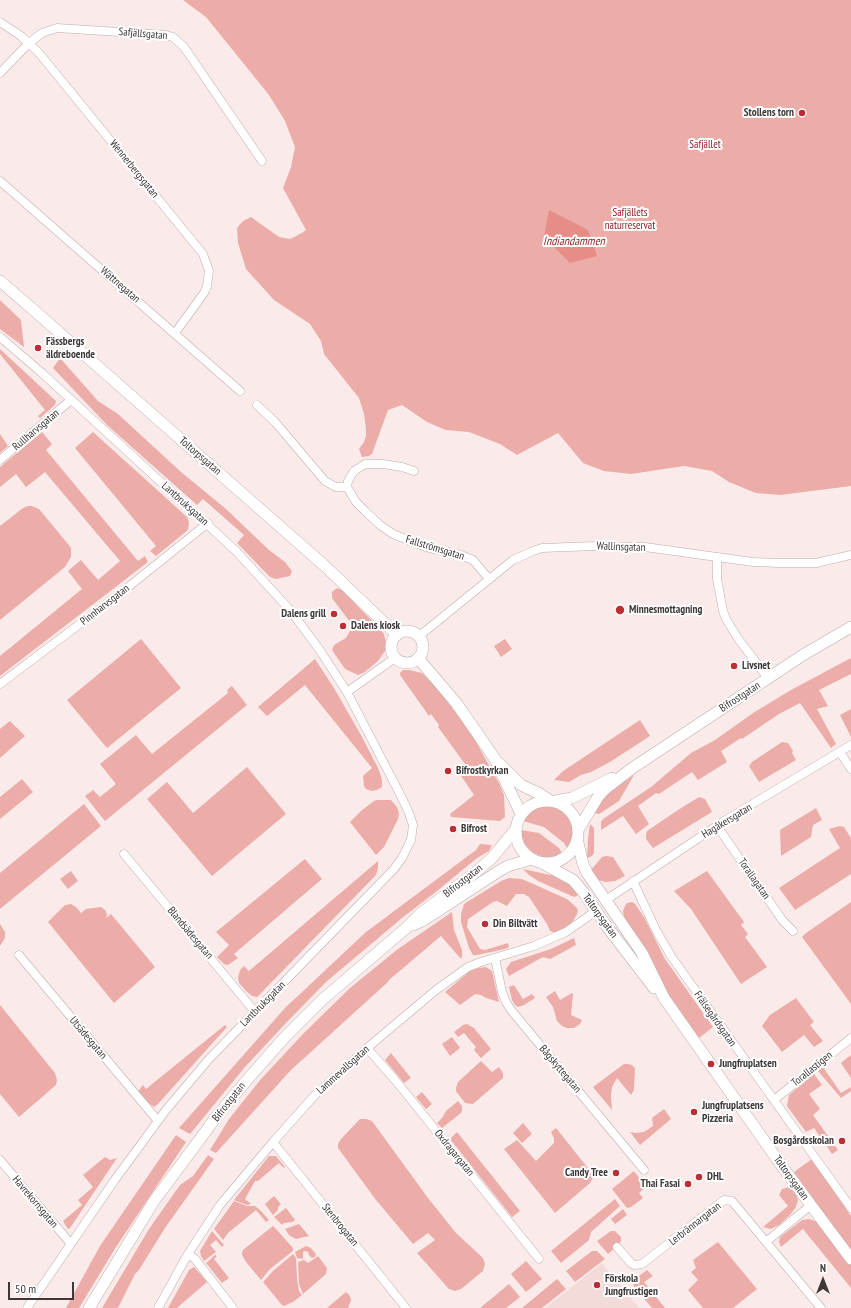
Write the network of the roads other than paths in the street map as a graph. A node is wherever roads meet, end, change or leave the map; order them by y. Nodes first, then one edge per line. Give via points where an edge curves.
1 (0, 22) edge
2 (29, 43) junction
3 (0, 73) edge
4 (262, 161) dead end
5 (0, 181) edge
6 (0, 281) edge
7 (175, 333) junction
8 (0, 337) edge
9 (240, 390) dead end
10 (71, 400) junction
11 (257, 406) dead end
12 (0, 460) edge
13 (414, 471) dead end
14 (347, 486) junction
15 (208, 524) junction
16 (851, 555) edge
17 (717, 557) junction
18 (489, 579) junction
19 (851, 627) edge
20 (397, 635) junction
21 (418, 637) junction
22 (395, 658) junction
23 (418, 658) junction
24 (768, 678) junction
25 (0, 684) edge
26 (347, 692) junction
27 (851, 745) edge
28 (840, 752) junction
29 (495, 759) junction
30 (631, 769) junction
31 (851, 769) edge
32 (552, 801) junction
33 (521, 814) junction
34 (717, 826) junction
35 (516, 830) junction
36 (578, 834) junction
37 (124, 854) dead end
38 (537, 861) junction
39 (633, 881) junction
40 (606, 900) junction
41 (596, 911) junction
42 (406, 928) junction
43 (793, 931) dead end
44 (19, 955) dead end
45 (495, 958) junction
46 (664, 998) junction
47 (255, 1012) junction
48 (851, 1038) edge
49 (367, 1048) junction
50 (774, 1100) junction
51 (158, 1121) junction
52 (273, 1142) junction
53 (0, 1160) edge
54 (644, 1170) dead end
55 (811, 1206) junction
56 (851, 1208) edge
57 (767, 1241) junction
58 (71, 1244) junction
59 (617, 1247) dead end
60 (188, 1254) junction
61 (539, 1259) dead end
62 (851, 1259) edge
63 (27, 1308) edge
64 (89, 1308) edge
65 (158, 1308) edge
66 (233, 1308) edge
67 (406, 1308) edge
68 (821, 1308) edge

1 - 2 street, Wennerbergsgatan
2 - 3 street, Safjällsgatan
2 - 4 street, Safjällsgatan via 57,28 173,37 192,58
2 - 7 street, Wennerbergsgatan via 203,254 209,271 207,286
5 - 7 street, Wättnegatan
6 - 20 street, Toltorpsgatan via 326,567
7 - 9 street, Wättnegatan
8 - 10 street, Lantbruksgatan
10 - 12 street, Rullharvsgatan
10 - 15 street, Lantbruksgatan
11 - 14 street via 275,422 325,481 336,487
13 - 14 street via 383,464 365,464 354,471
14 - 18 street, Fallströmsgatan via 356,502 380,525 394,534 426,547 473,560
15 - 25 street, Pinnharvsgatan
15 - 26 street, Lantbruksgatan via 236,550 290,610
16 - 17 street, Wallinsgatan via 816,563 753,562
17 - 18 street, Wallinsgatan via 645,547 542,548 513,560
17 - 24 street via 717,579 726,619
18 - 21 street, Wallinsgatan
19 - 24 street, Bifrostgatan
20 - 21 street via 408,632
20 - 22 street via 391,647
21 - 23 street via 422,647
22 - 23 street via 407,663
22 - 26 street
23 - 29 street via 457,704
24 - 30 street, Bifrostgatan
26 - 47 street, Lantbruksgatan via 409,813 413,825 412,837 394,869
27 - 28 street, Hagåkersgatan
28 - 31 street
28 - 34 street, Hagåkersgatan
29 - 32 street via 522,785
29 - 33 street
30 - 32 street, Bifrostgatan via 577,796
30 - 36 street, Bifrostgatan via 598,797
32 - 33 street via 533,803
32 - 36 street via 570,810 576,819
33 - 35 street
34 - 39 street, Hagåkersgatan
34 - 43 street, Torallagatan via 783,921
35 - 38 street via 516,839 520,847 525,854
35 - 42 street, Bifrostgatan via 492,858 420,914
36 - 38 street via 571,851 564,858 555,862
36 - 40 street, Toltorpsgatan via 583,864
37 - 47 street, Blandsädesgatan
38 - 41 street, Toltorpsgatan via 573,880
38 - 42 street, Bifrostgatan via 508,866 424,920
39 - 40 street, Hagåkersgatan
39 - 50 street, Frälsegårdsgatan via 671,956
40 - 46 street, Toltorpsgatan via 642,953
41 - 45 street, Lammevallsgatan via 566,932 534,946
41 - 46 street, Toltorpsgatan
42 - 64 street, Bifrostgatan via 322,1000 284,1038 220,1112 154,1201
44 - 51 street, Utsädesgatan
45 - 49 street, Lammevallsgatan via 460,972
45 - 54 street, Bågskyttegatan via 502,992 511,1010
46 - 55 street, Toltorpsgatan
47 - 51 street, Lantbruksgatan via 209,1059
48 - 50 street, Torallastigen
49 - 52 street, Lammevallsgatan via 315,1095
49 - 61 street, Oxdragargatan
50 - 56 street, Frälsegårdsgatan
51 - 58 street, Lantbruksgatan
52 - 60 street, Lammevallsgatan via 220,1206
52 - 67 street, Stenbrogatan
53 - 58 street, Havrekornsgatan
55 - 57 street
55 - 62 street, Toltorpsgatan
57 - 59 street, Lerbrännargatan via 732,1201 724,1200 642,1264 631,1263
57 - 68 street, Lerbrännargatan
58 - 63 street, Lantbruksgatan
60 - 65 street, Lammevallsgatan
60 - 66 street via 195,1259

